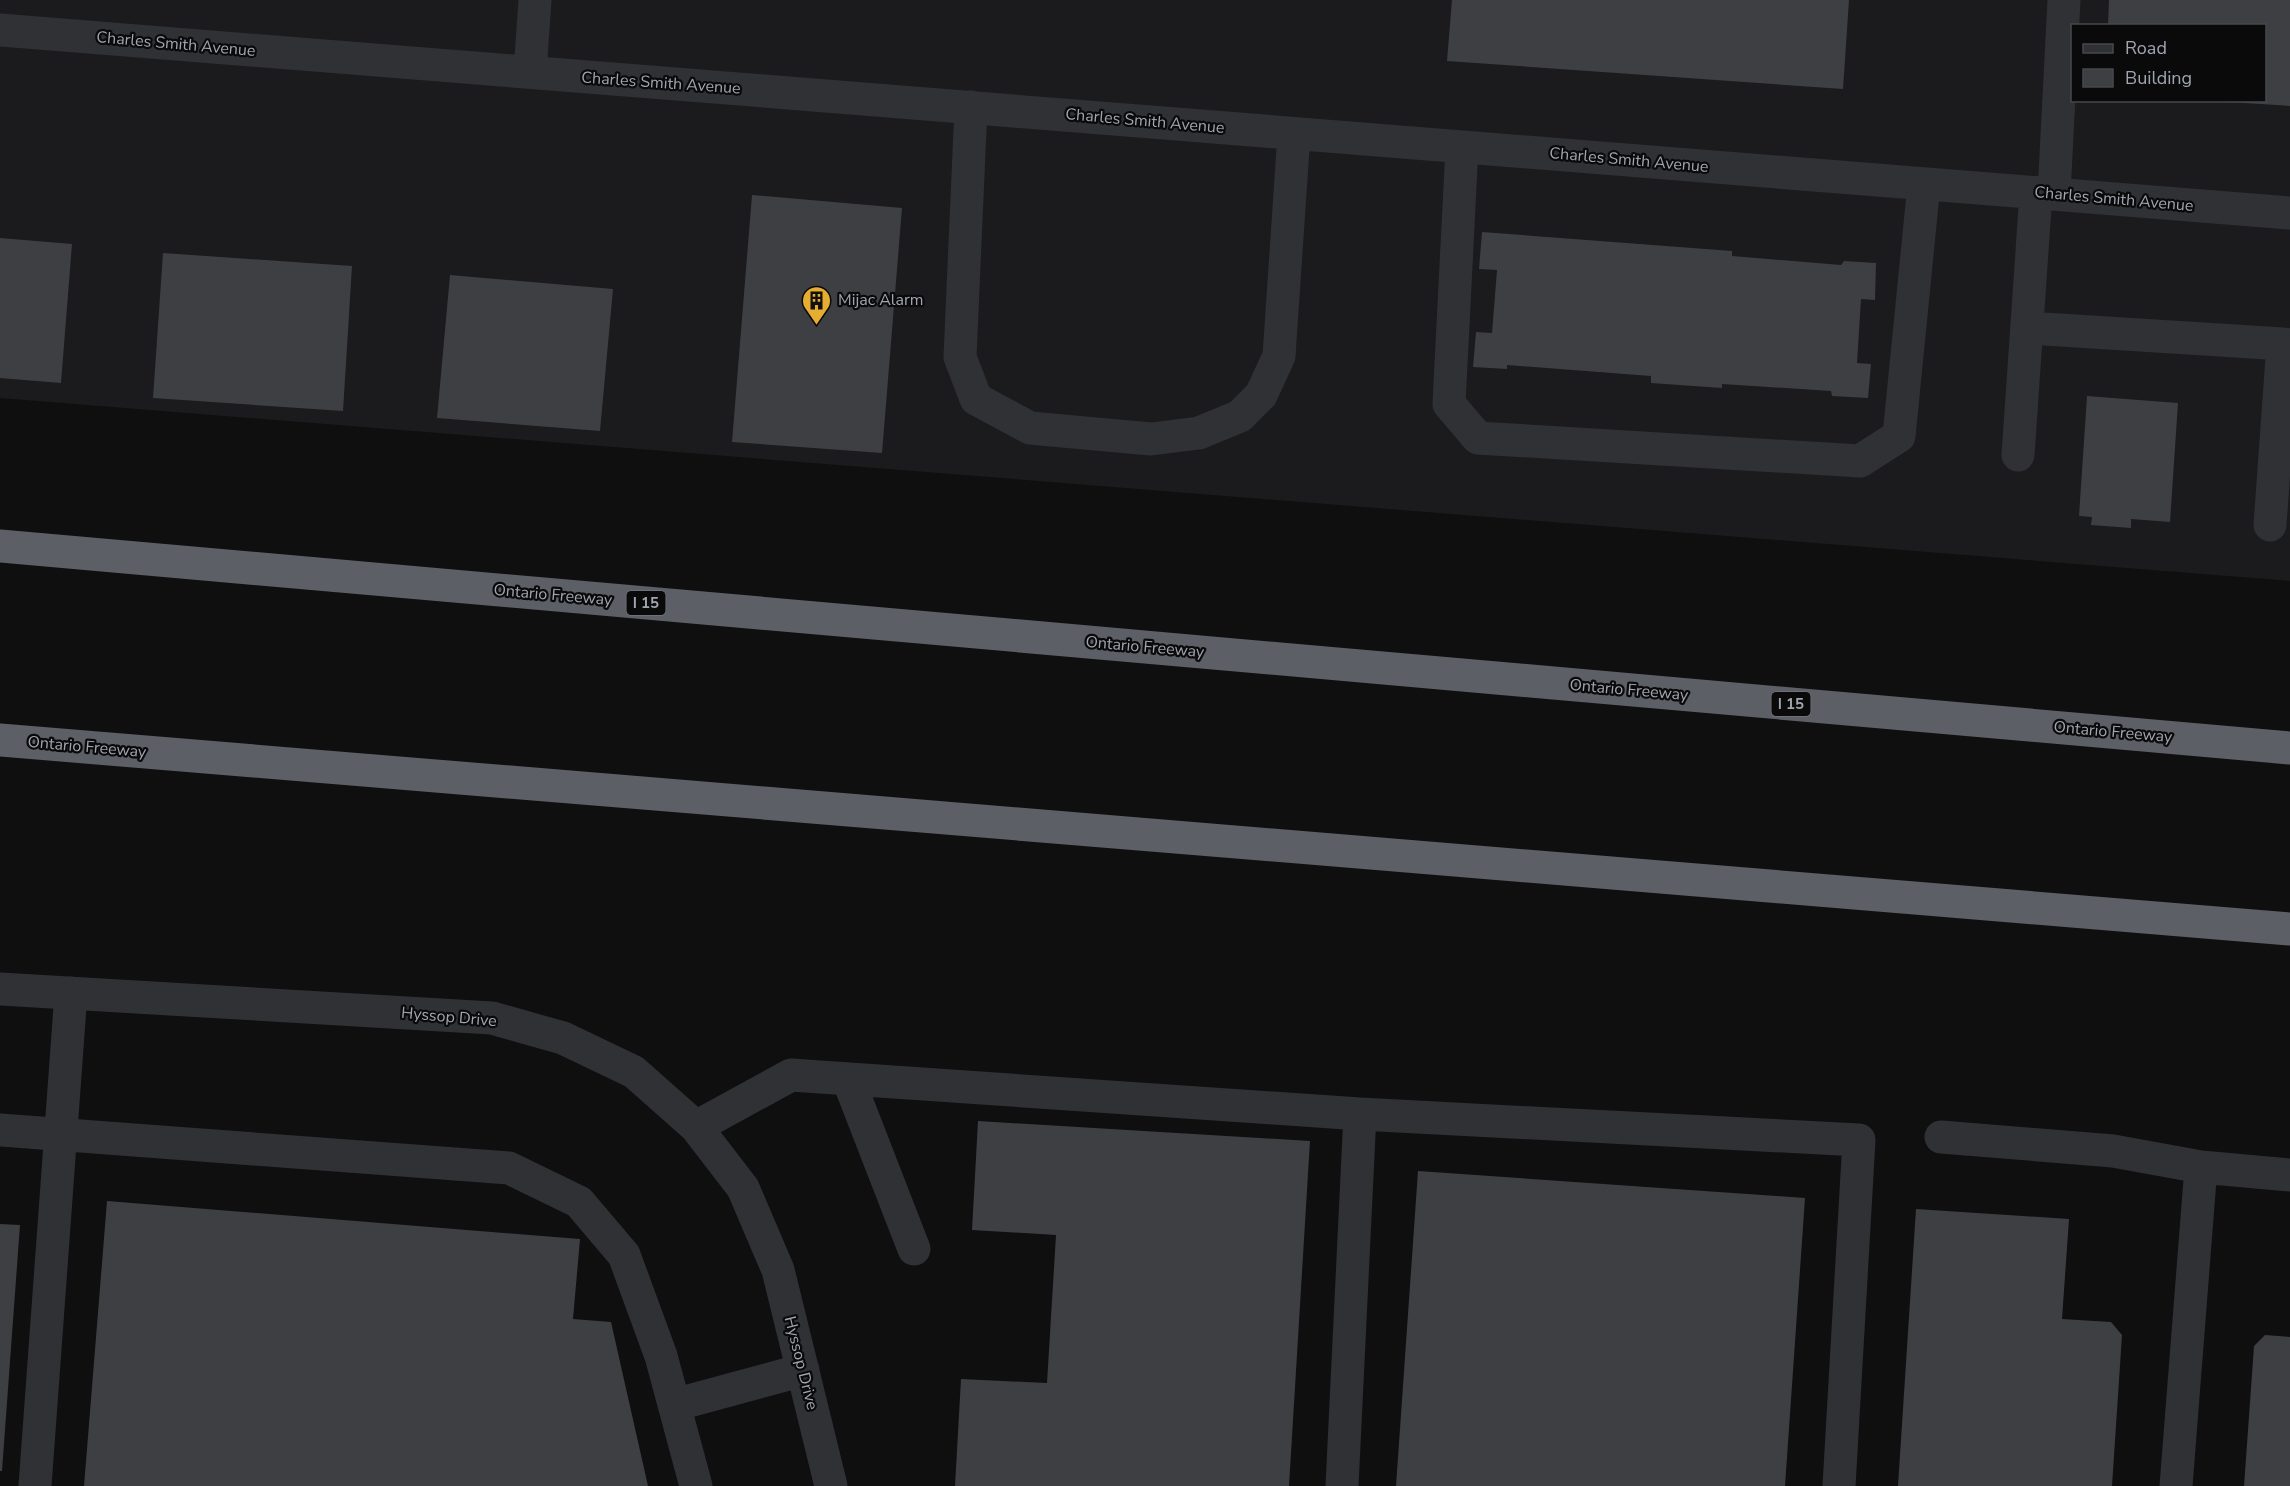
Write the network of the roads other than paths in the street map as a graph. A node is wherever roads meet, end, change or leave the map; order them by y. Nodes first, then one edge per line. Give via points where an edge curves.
1 (535, 0) edge
2 (2064, 0) edge
3 (0, 30) edge
4 (530, 72) junction
5 (971, 106) junction
6 (1294, 134) junction
7 (1462, 147) junction
8 (1923, 184) junction
9 (2045, 194) junction
10 (2290, 213) edge
11 (2028, 328) junction
12 (2286, 344) edge
13 (2019, 456) dead end
14 (2270, 525) dead end
15 (0, 546) edge
16 (0, 740) edge
17 (2290, 748) edge
18 (2290, 929) edge
19 (0, 989) edge
20 (71, 993) junction
21 (848, 1079) junction
22 (1360, 1114) junction
23 (696, 1127) junction
24 (0, 1130) edge
25 (61, 1133) junction
26 (1941, 1137) dead end
27 (2201, 1167) junction
28 (2290, 1175) edge
29 (914, 1249) dead end
30 (803, 1370) junction
31 (674, 1404) junction
32 (35, 1486) edge
33 (696, 1486) edge
34 (831, 1486) edge
35 (1342, 1486) edge
36 (1839, 1486) edge
37 (2176, 1486) edge

1 - 4 street
2 - 9 street
3 - 4 street, Charles Smith Avenue
4 - 5 street, Charles Smith Avenue
5 - 6 street, Charles Smith Avenue
5 - 6 street via 960,357 976,399 1030,428 1151,439 1199,433 1240,416 1261,395 1279,356
6 - 7 street, Charles Smith Avenue
7 - 8 street, Charles Smith Avenue
7 - 8 street via 1449,404 1478,438 1860,461 1899,436
8 - 9 street, Charles Smith Avenue
9 - 10 street, Charles Smith Avenue
9 - 11 street
11 - 12 street
11 - 13 street
12 - 14 street
15 - 17 highway, Ontario Freeway / I 15
16 - 18 highway, Ontario Freeway
19 - 20 street, Hyssop Drive
20 - 23 street, Hyssop Drive via 492,1018 563,1038 634,1072
20 - 25 street
21 - 22 street
21 - 23 street via 791,1075
21 - 29 street
22 - 35 street
22 - 36 street via 1859,1140
23 - 30 street, Hyssop Drive via 743,1188 778,1270
24 - 25 street
25 - 31 street via 509,1168 579,1202 624,1255
25 - 32 street
26 - 27 street via 2113,1151
27 - 28 street
27 - 37 street
30 - 31 street
30 - 34 street, Hyssop Drive
31 - 33 street

